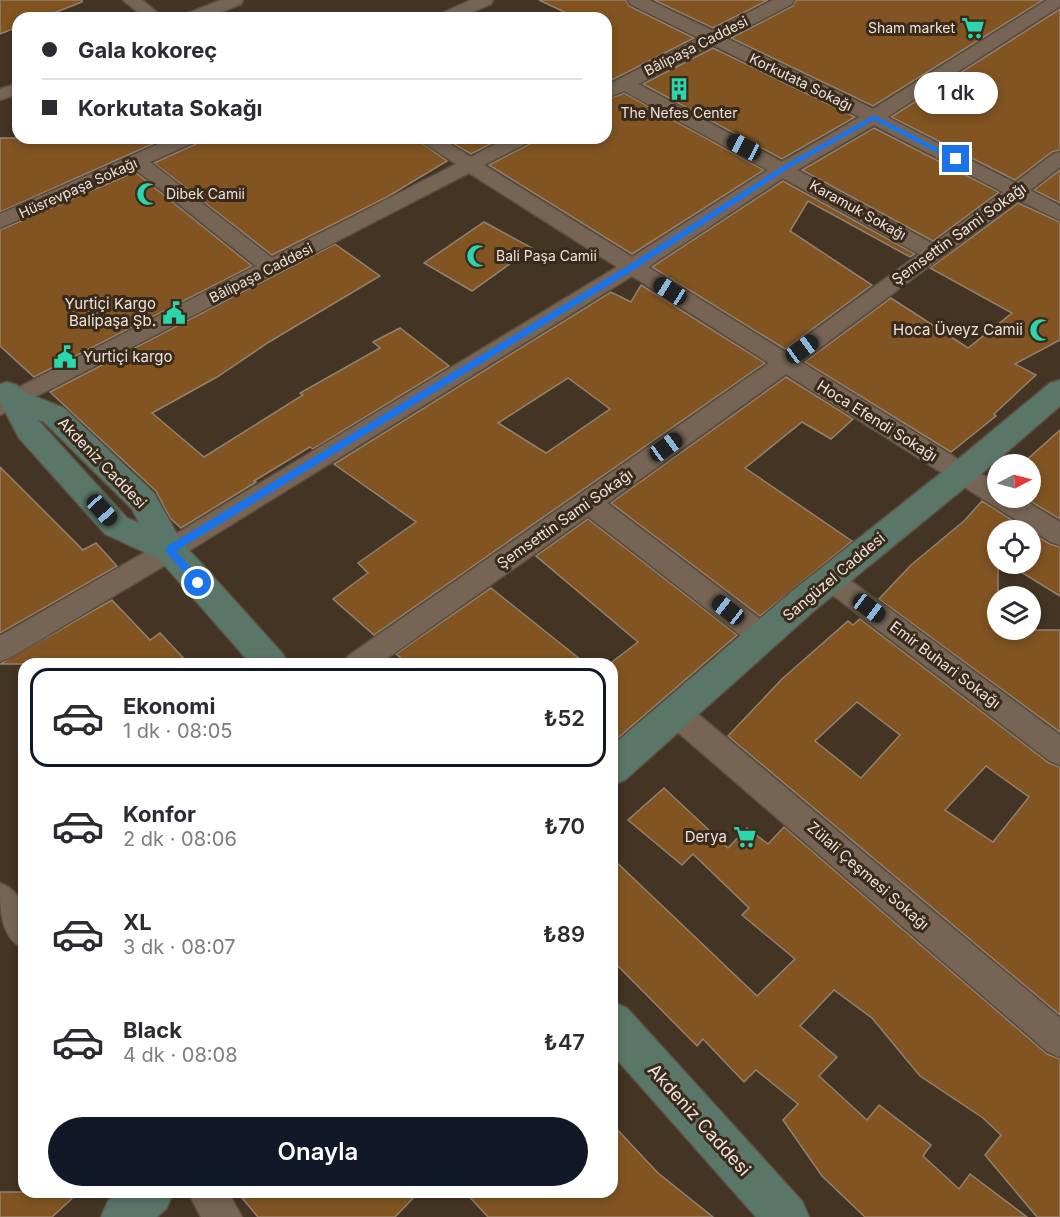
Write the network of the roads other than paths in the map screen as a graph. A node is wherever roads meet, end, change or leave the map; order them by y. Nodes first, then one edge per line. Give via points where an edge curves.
1 (131, 0) edge
2 (236, 0) edge
3 (485, 0) edge
4 (636, 0) edge
5 (786, 0) edge
6 (1058, 0) edge
7 (148, 12) edge
8 (207, 12) edge
9 (459, 12) edge
10 (712, 39) junction
11 (615, 88) edge
12 (874, 117) junction
13 (175, 144) edge
14 (436, 144) edge
15 (511, 144) edge
16 (1060, 158) edge
17 (137, 161) junction
18 (470, 166) junction
19 (784, 169) junction
20 (1017, 191) junction
21 (1060, 214) edge
22 (0, 222) edge
23 (934, 253) junction
24 (632, 267) junction
25 (271, 268) junction
26 (783, 363) junction
27 (1060, 390) edge
28 (5, 397) edge
29 (962, 473) junction
30 (987, 489) edge
31 (589, 503) junction
32 (1017, 508) edge
33 (1060, 535) edge
34 (170, 550) junction
35 (830, 579) junction
36 (763, 637) junction
37 (0, 650) edge
38 (266, 658) edge
39 (367, 658) edge
40 (676, 712) junction
41 (1060, 752) edge
42 (618, 764) edge
43 (0, 898) edge
44 (18, 924) edge
45 (618, 1030) edge
46 (1060, 1040) edge
47 (145, 1198) edge
48 (210, 1198) edge
49 (124, 1217) edge
50 (223, 1217) edge
51 (786, 1217) edge

1 - 7 street
2 - 8 street
3 - 9 street
4 - 10 street, Korkutata Sokağı
5 - 10 street, Bâlipaşa Caddesi
6 - 12 street
10 - 11 street, Bâlipaşa Caddesi
10 - 12 street, Korkutata Sokağı
11 - 19 street, Karamuk Sokağı
12 - 19 street
12 - 20 street, Korkutata Sokağı
13 - 17 street, Hüsrevpaşa Sokağı
14 - 18 street, Hoca Efendi Sokağı
15 - 18 street, Bâlipaşa Caddesi
16 - 20 street, Şemsettin Sami Sokağı
17 - 22 street, Hüsrevpaşa Sokağı
17 - 25 street
18 - 24 street, Hoca Efendi Sokağı
18 - 25 street, Bâlipaşa Caddesi
19 - 23 street, Karamuk Sokağı
19 - 24 street
20 - 21 street, Korkutata Sokağı
20 - 23 street, Şemsettin Sami Sokağı
23 - 26 street, Şemsettin Sami Sokağı
24 - 26 street, Hoca Efendi Sokağı
24 - 34 street
25 - 28 street, Bâlipaşa Caddesi
26 - 29 street, Hoca Efendi Sokağı
26 - 31 street, Şemsettin Sami Sokağı
27 - 29 street, Sangüzel Caddesi
28 - 34 street, Akdeniz Caddesi via 29,431 116,526
29 - 30 street, Hoca Efendi Sokağı
29 - 35 street, Sangüzel Caddesi
31 - 36 street
31 - 39 street, Şemsettin Sami Sokağı
32 - 33 street, Hoca Efendi Sokağı
34 - 37 street
34 - 38 street, Akdeniz Caddesi
35 - 36 street, Sangüzel Caddesi
35 - 41 street, Emir Buhari Sokağı
36 - 40 street, Sangüzel Caddesi
40 - 42 street, Sangüzel Caddesi
40 - 46 street, Zülali Çeşmesi Sokağı
43 - 44 street
45 - 51 street, Akdeniz Caddesi
47 - 49 street
48 - 50 street

